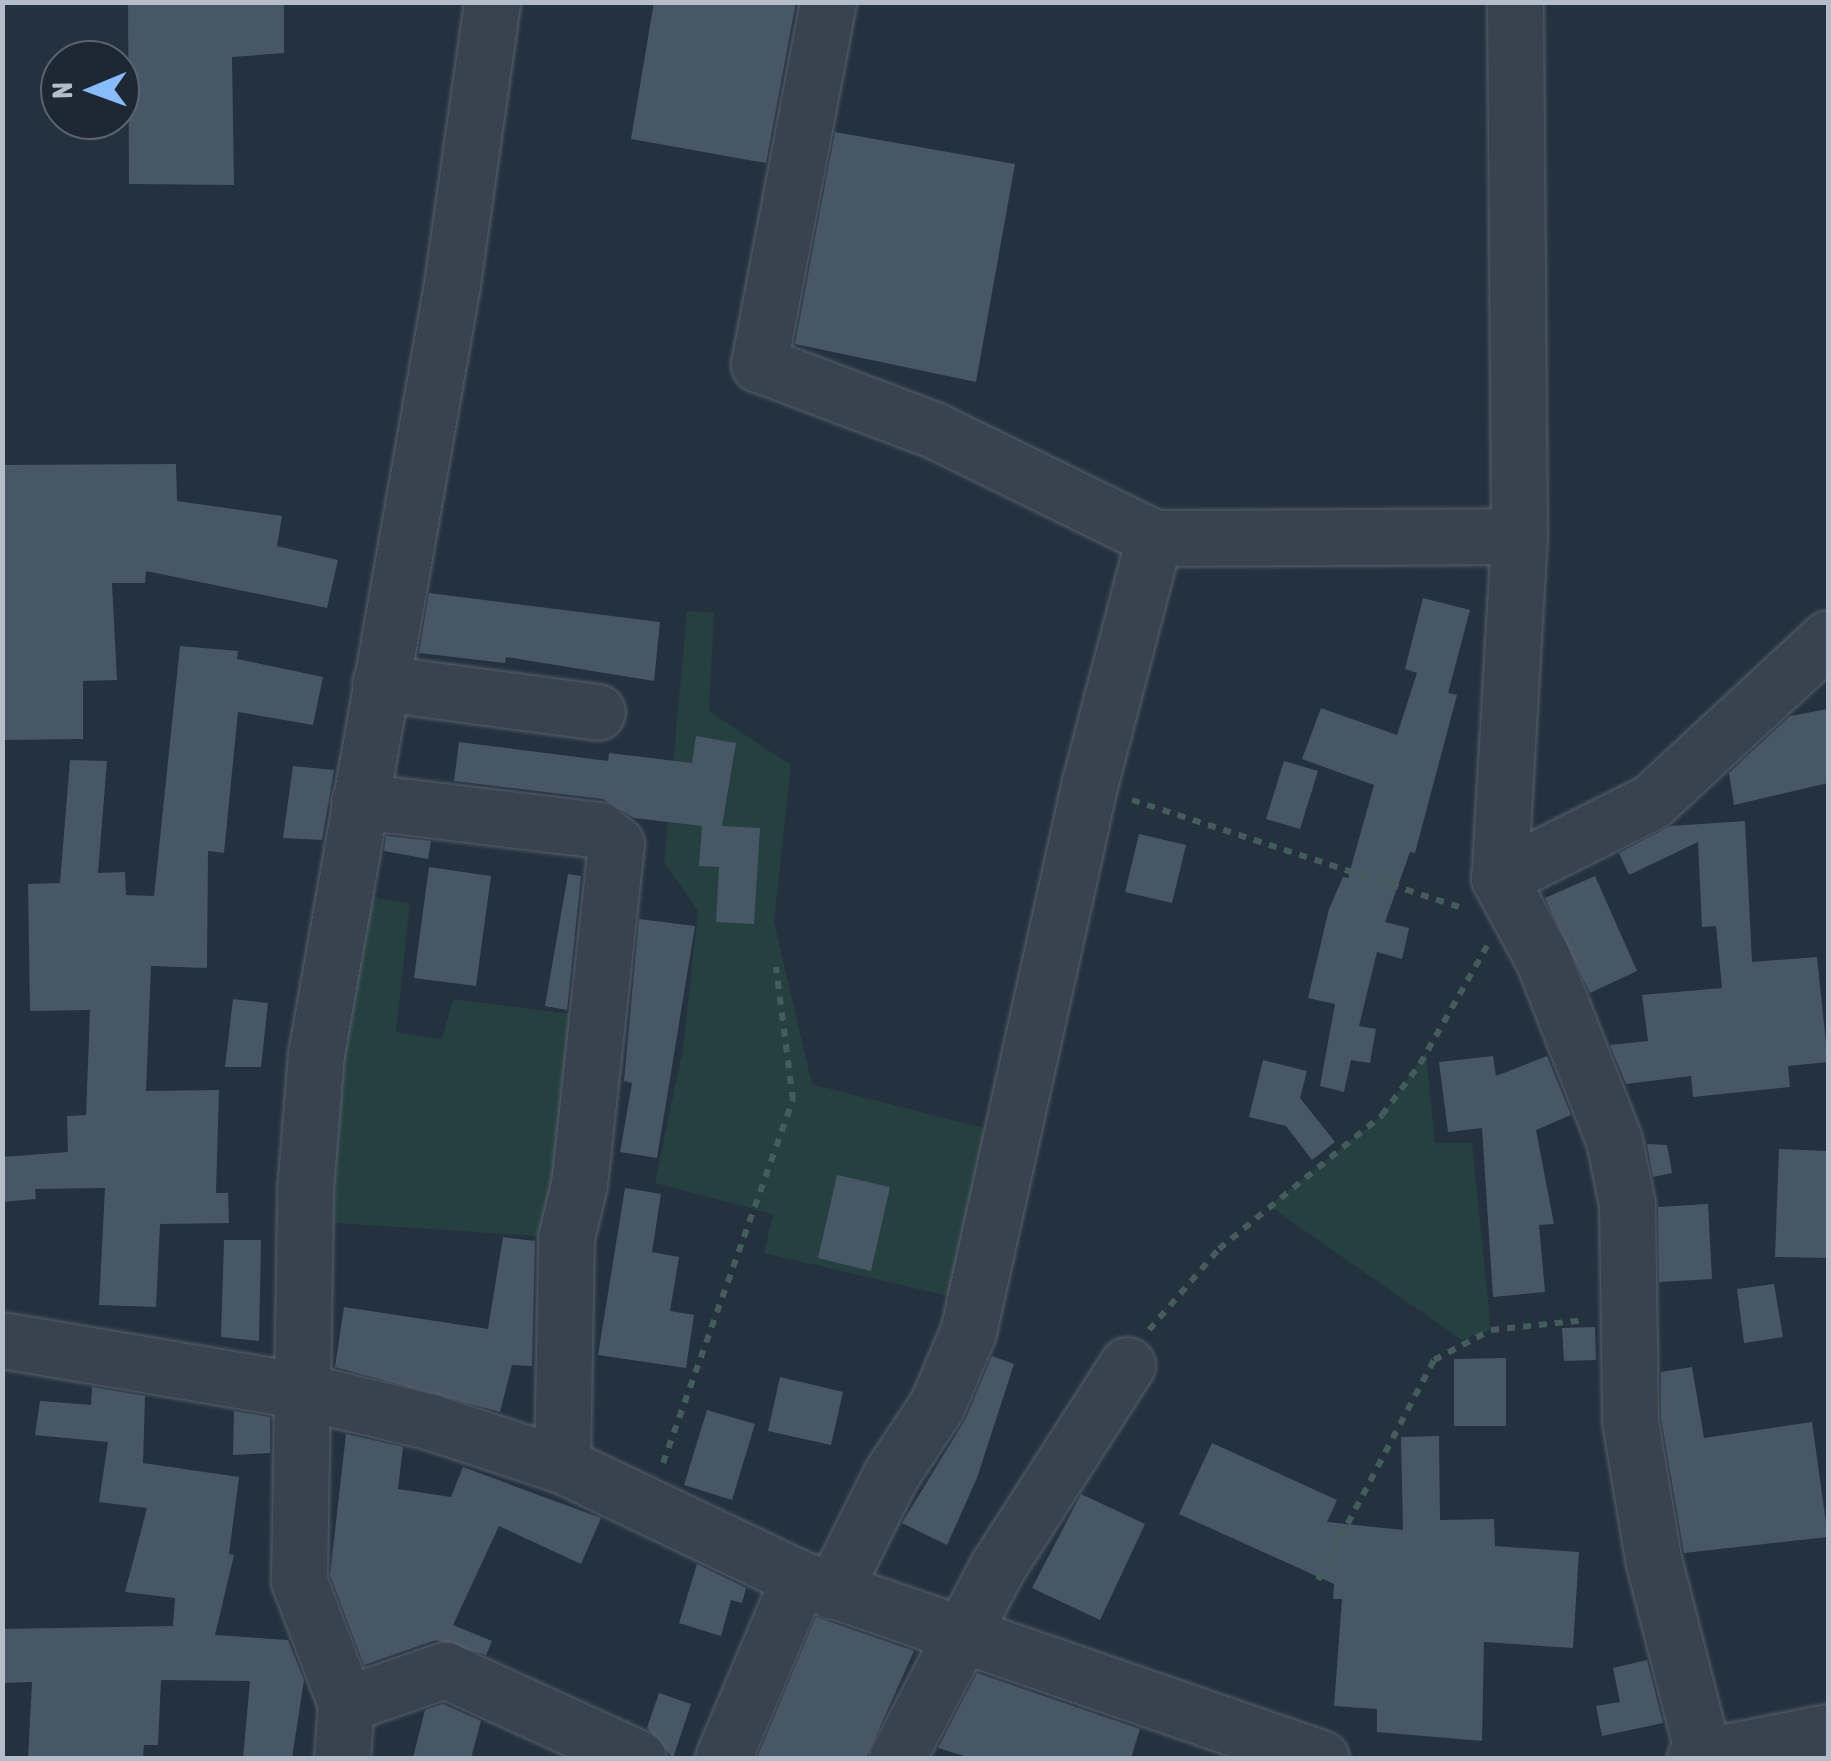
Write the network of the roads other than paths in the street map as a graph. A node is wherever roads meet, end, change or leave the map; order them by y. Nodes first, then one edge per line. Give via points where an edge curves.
1 (492, 2) edge
2 (828, 2) edge
3 (1516, 2) edge
4 (1519, 536) junction
5 (1154, 538) junction
6 (1828, 638) edge
7 (380, 683) junction
8 (597, 713) dead end
9 (359, 801) junction
10 (1504, 902) junction
11 (2, 1340) edge
12 (1127, 1365) road end
13 (302, 1391) junction
14 (562, 1465) junction
15 (816, 1585) junction
16 (957, 1637) junction
17 (346, 1704) junction
18 (1828, 1732) edge
19 (342, 1758) edge
20 (638, 1758) edge
21 (723, 1758) edge
22 (897, 1758) edge
23 (1320, 1758) edge
24 (1701, 1758) edge

1 - 7 street via 452,284
2 - 5 street via 759,364 934,430
3 - 4 street
4 - 5 street
4 - 10 street
5 - 15 street via 1089,786 968,1332 937,1404
6 - 10 street via 1651,802
7 - 8 street
7 - 9 street
9 - 13 street via 316,1054
9 - 14 street via 598,830 616,844 579,1184 566,1238
10 - 24 street via 1544,959 1614,1140 1627,1204 1630,1421 1653,1559
11 - 13 street
12 - 16 street
13 - 14 street via 432,1422
13 - 17 street via 299,1581
14 - 15 street
15 - 16 street
15 - 21 street
16 - 22 street
16 - 23 street
17 - 19 street
17 - 20 street via 445,1670
18 - 24 street

